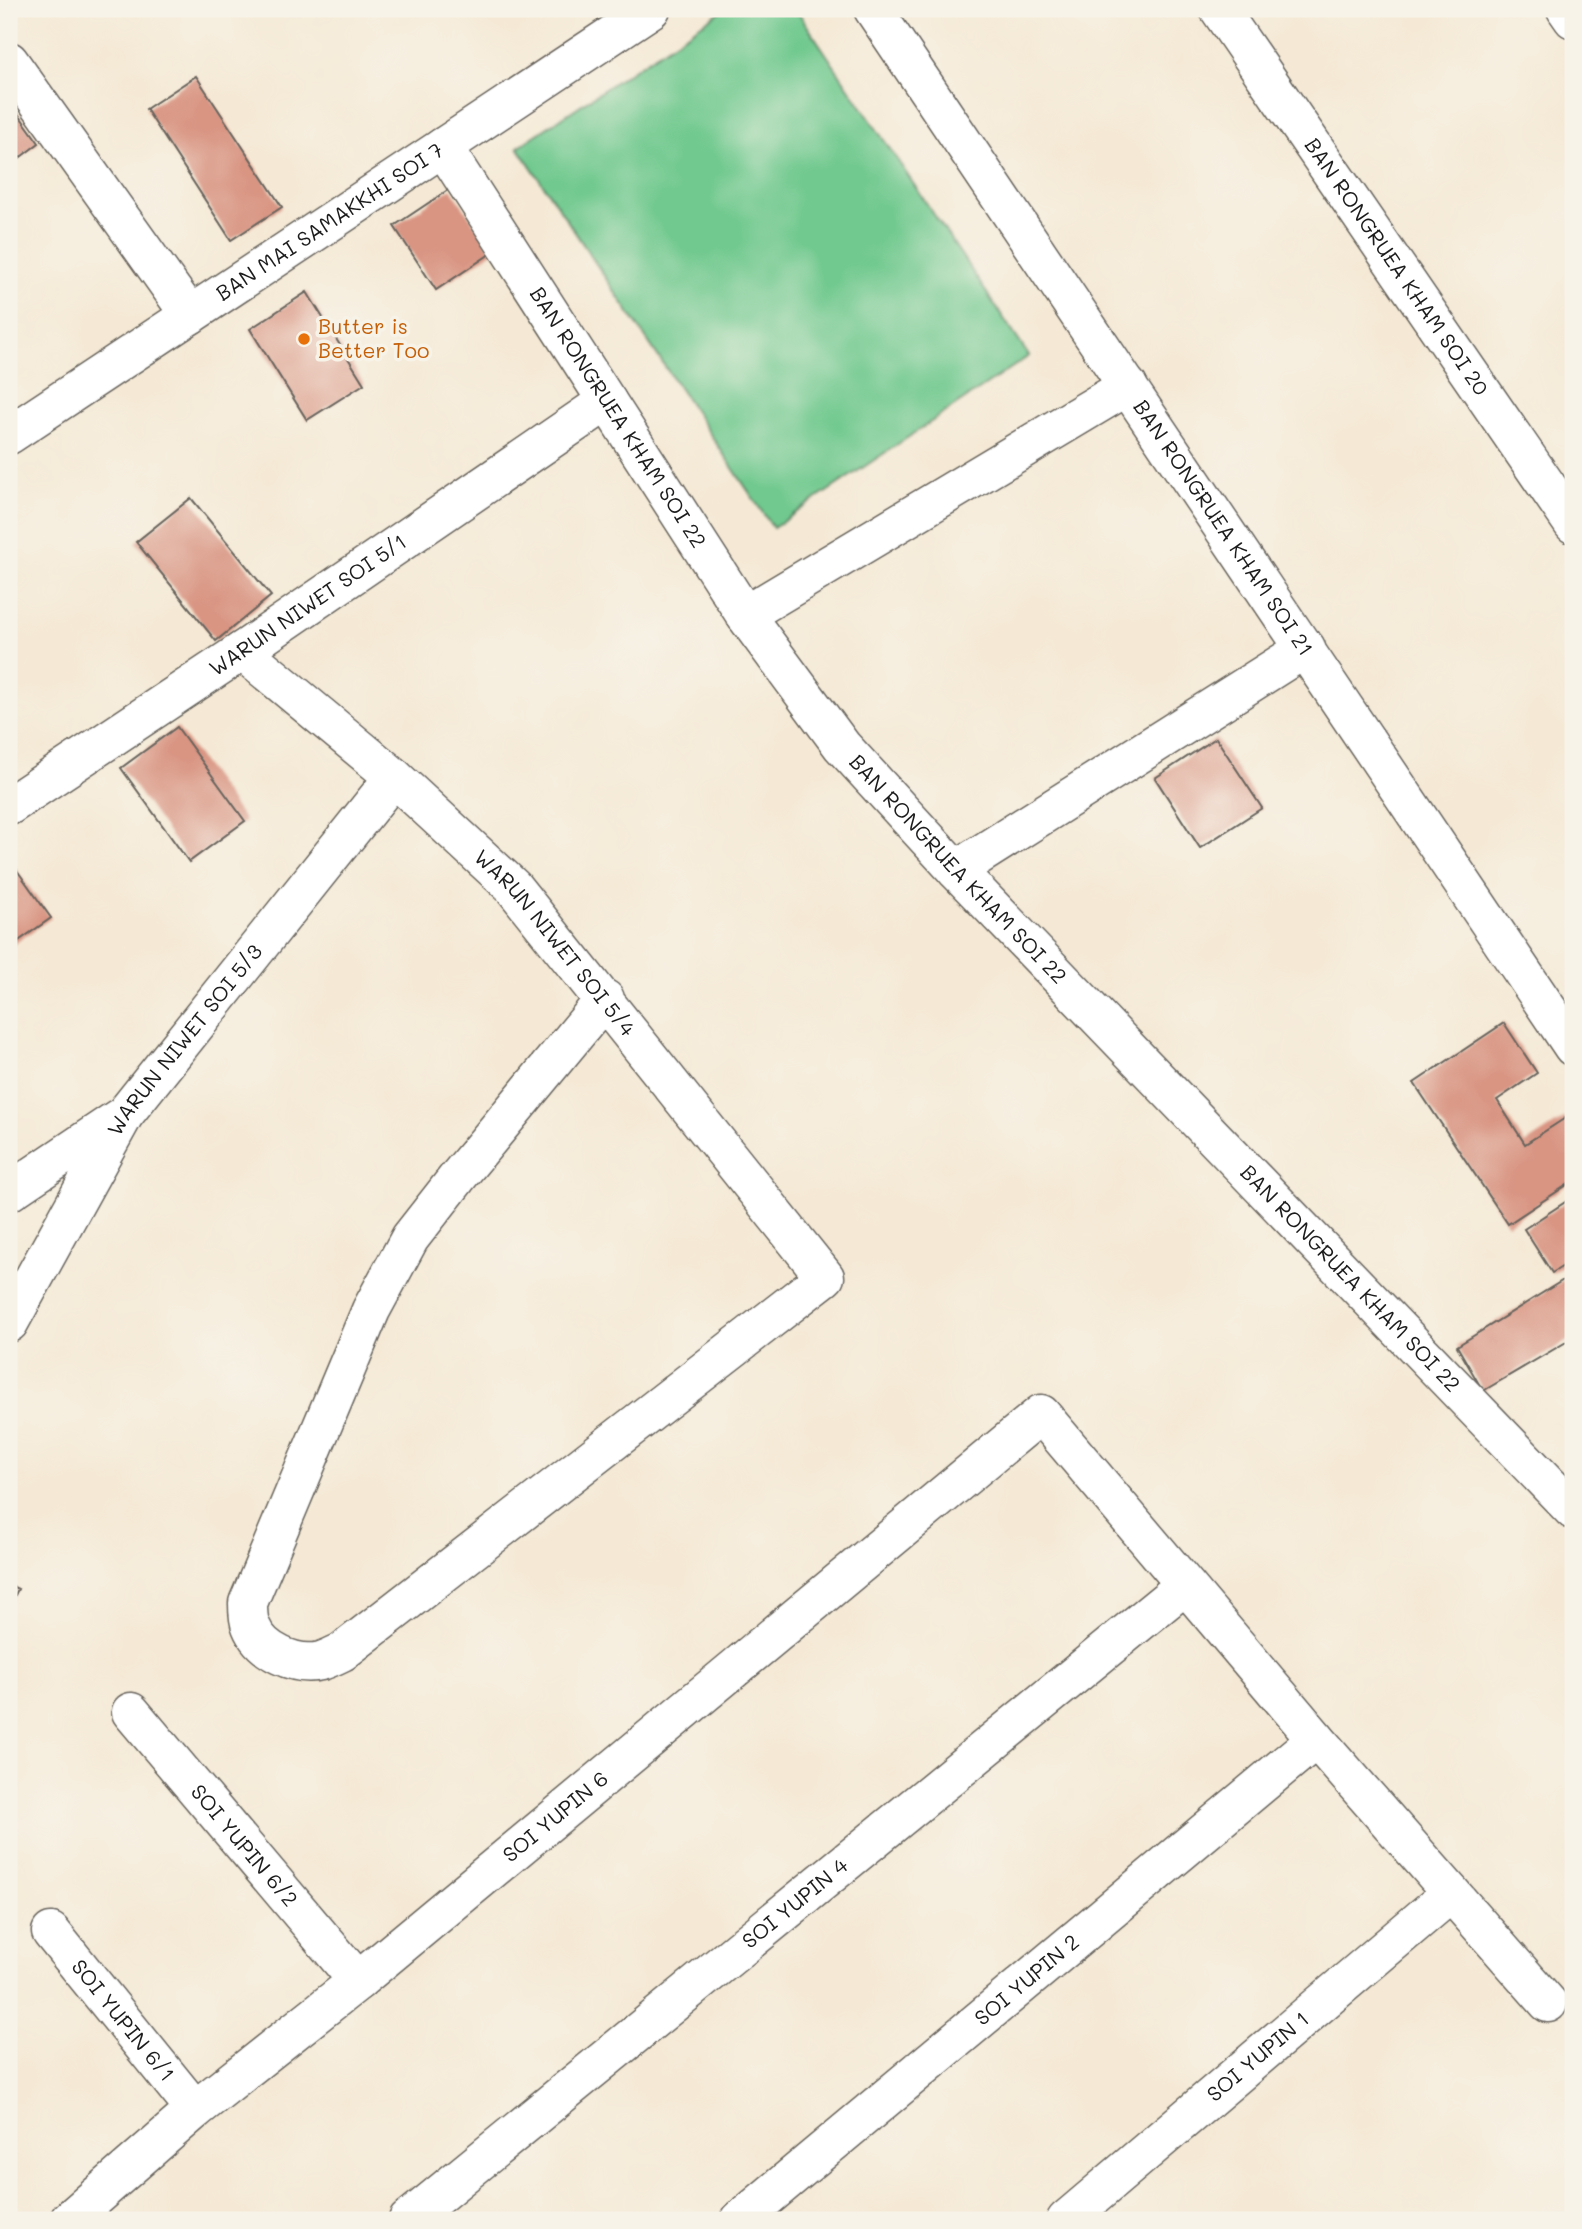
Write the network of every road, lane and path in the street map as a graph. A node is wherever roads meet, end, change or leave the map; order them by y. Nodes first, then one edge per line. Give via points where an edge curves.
1 (651, 9) edge
2 (873, 9) edge
3 (1219, 9) edge
4 (1566, 9) edge
5 (1573, 19) edge
6 (9, 61) edge
7 (443, 147) junction
8 (190, 315) junction
9 (1128, 386) junction
10 (607, 401) junction
11 (9, 435) edge
12 (1573, 524) edge
13 (745, 615) junction
14 (1306, 648) junction
15 (242, 651) junction
16 (394, 777) junction
17 (9, 806) edge
18 (956, 870) junction
19 (605, 999) junction
20 (1573, 1047) edge
21 (124, 1115) junction
22 (9, 1192) edge
23 (9, 1323) edge
24 (1573, 1510) edge
25 (1184, 1586) junction
26 (131, 1712) dead end
27 (1316, 1739) junction
28 (1451, 1893) junction
29 (51, 1931) dead end
30 (358, 1981) junction
31 (1548, 2003) dead end
32 (195, 2110) junction
33 (69, 2220) edge
34 (408, 2220) edge
35 (740, 2220) edge
36 (1066, 2220) edge

1 - 7 street, BAN MAI SAMAKKHI SOI 7
2 - 9 street, BAN RONGRUEA KHAM SOI 21
3 - 12 street, BAN RONGRUEA KHAM SOI 20
4 - 5 street
6 - 8 street
7 - 8 street, BAN MAI SAMAKKHI SOI 7
7 - 10 street, BAN RONGRUEA KHAM SOI 22
8 - 11 street, BAN MAI SAMAKKHI SOI 7
9 - 13 street
9 - 14 street, BAN RONGRUEA KHAM SOI 21
10 - 13 street, BAN RONGRUEA KHAM SOI 22
10 - 15 street, WARUN NIWET SOI 5/1
13 - 18 street, BAN RONGRUEA KHAM SOI 22 via 842,746
14 - 18 street
14 - 20 street, BAN RONGRUEA KHAM SOI 21
15 - 16 street, WARUN NIWET SOI 5/4
15 - 17 street, WARUN NIWET SOI 5/1
16 - 19 street, WARUN NIWET SOI 5/4 via 513,887
16 - 21 street, WARUN NIWET SOI 5/3
18 - 24 street, BAN RONGRUEA KHAM SOI 22
19 - 19 street, WARUN NIWET SOI 5/4 via 825,1277 342,1652 320,1661 286,1658 256,1636 248,1603 371,1310 410,1238
21 - 22 street
21 - 23 street, WARUN NIWET SOI 5/3
25 - 27 street
25 - 30 street, SOI YUPIN 6 via 1041,1414
25 - 34 street, SOI YUPIN 4
26 - 30 street, SOI YUPIN 6/2
27 - 28 street
27 - 35 street, SOI YUPIN 2
28 - 31 street
28 - 36 street, SOI YUPIN 1
29 - 32 street, SOI YUPIN 6/1
30 - 32 street, SOI YUPIN 6
32 - 33 street, SOI YUPIN 6

